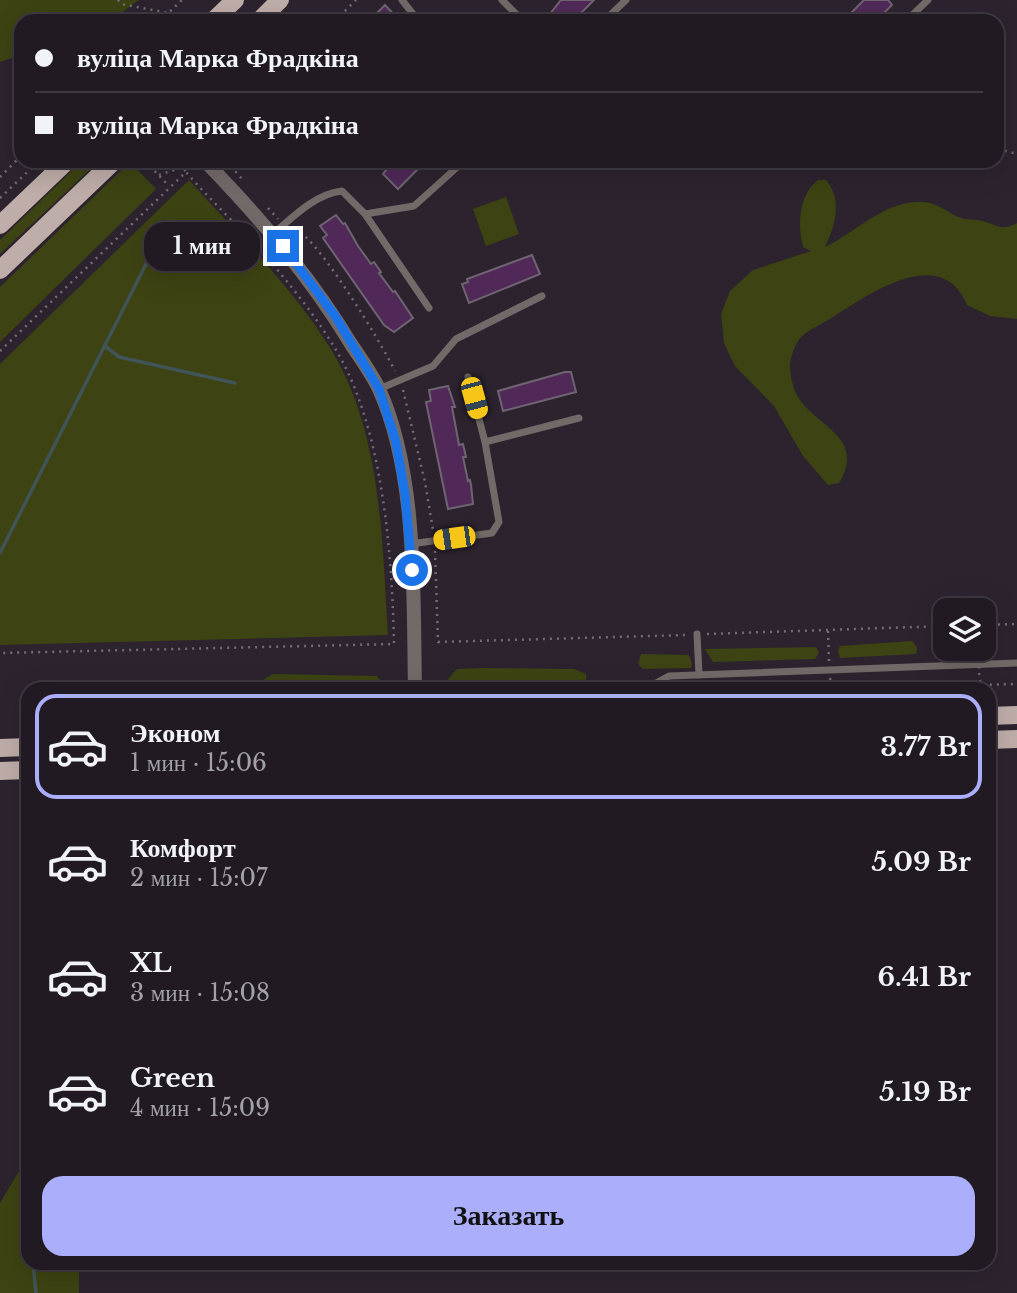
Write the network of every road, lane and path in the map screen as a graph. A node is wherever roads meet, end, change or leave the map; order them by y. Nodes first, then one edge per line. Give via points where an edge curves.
1 (118, 0) edge
2 (133, 0) edge
3 (182, 0) edge
4 (235, 0) edge
5 (280, 0) edge
6 (356, 0) edge
7 (402, 0) edge
8 (502, 0) edge
9 (626, 0) edge
10 (928, 0) edge
11 (129, 5) junction
12 (169, 13) joint
13 (220, 14) edge
14 (266, 14) edge
15 (342, 14) edge
16 (414, 14) edge
17 (516, 14) edge
18 (611, 14) edge
19 (913, 14) edge
20 (14, 163) edge
21 (32, 168) edge
22 (61, 168) edge
23 (107, 168) edge
24 (152, 168) edge
25 (180, 168) edge
26 (184, 168) edge
27 (212, 168) edge
28 (456, 168) edge
29 (186, 172) junction
30 (159, 175) junction
31 (0, 177) edge
32 (170, 187) junction
33 (0, 198) edge
34 (365, 214) junction
35 (0, 225) edge
36 (273, 234) junction
37 (0, 270) edge
38 (542, 296) dead end
39 (429, 308) dead end
40 (0, 351) edge
41 (468, 377) dead end
42 (379, 389) junction
43 (579, 418) dead end
44 (485, 442) junction
45 (410, 545) junction
46 (1017, 624) edge
47 (996, 625) edge
48 (828, 631) dead end
49 (698, 634) dead end
50 (0, 653) edge
51 (979, 661) edge
52 (1017, 663) edge
53 (979, 665) junction
54 (830, 669) junction
55 (699, 675) junction
56 (415, 682) edge
57 (658, 682) edge
58 (831, 682) edge
59 (981, 682) edge
60 (1017, 684) edge
61 (996, 685) edge
62 (1017, 715) edge
63 (996, 716) edge
64 (1017, 739) edge
65 (996, 740) edge
66 (21, 747) edge
67 (0, 748) edge
68 (21, 770) edge
69 (0, 771) edge

1 - 11 path
2 - 11 path
3 - 12 path
4 - 13 main road
5 - 14 main road
6 - 15 path
7 - 16 lane
8 - 17 lane
9 - 18 lane
10 - 19 lane
11 - 12 path
20 - 31 path
21 - 33 path
22 - 35 main road
23 - 37 main road
24 - 30 path
25 - 30 path
26 - 29 path
27 - 36 street
28 - 34 lane via 414,206
29 - 32 path
29 - 50 path via 280,272 337,352 346,372 382,490 394,644
30 - 32 path
32 - 40 path
34 - 36 lane via 342,191 328,193
34 - 39 lane
36 - 42 street via 335,316
38 - 42 lane via 456,339 433,366
41 - 44 lane
42 - 45 street via 396,442
43 - 44 lane
44 - 45 lane via 499,522 492,533
45 - 56 street
46 - 47 path
48 - 54 path
49 - 55 lane
51 - 53 lane
52 - 53 lane
53 - 54 lane
53 - 59 path
54 - 55 lane
54 - 58 path
55 - 57 lane via 669,676
60 - 61 path
62 - 63 main road
64 - 65 main road
66 - 67 main road
68 - 69 main road

